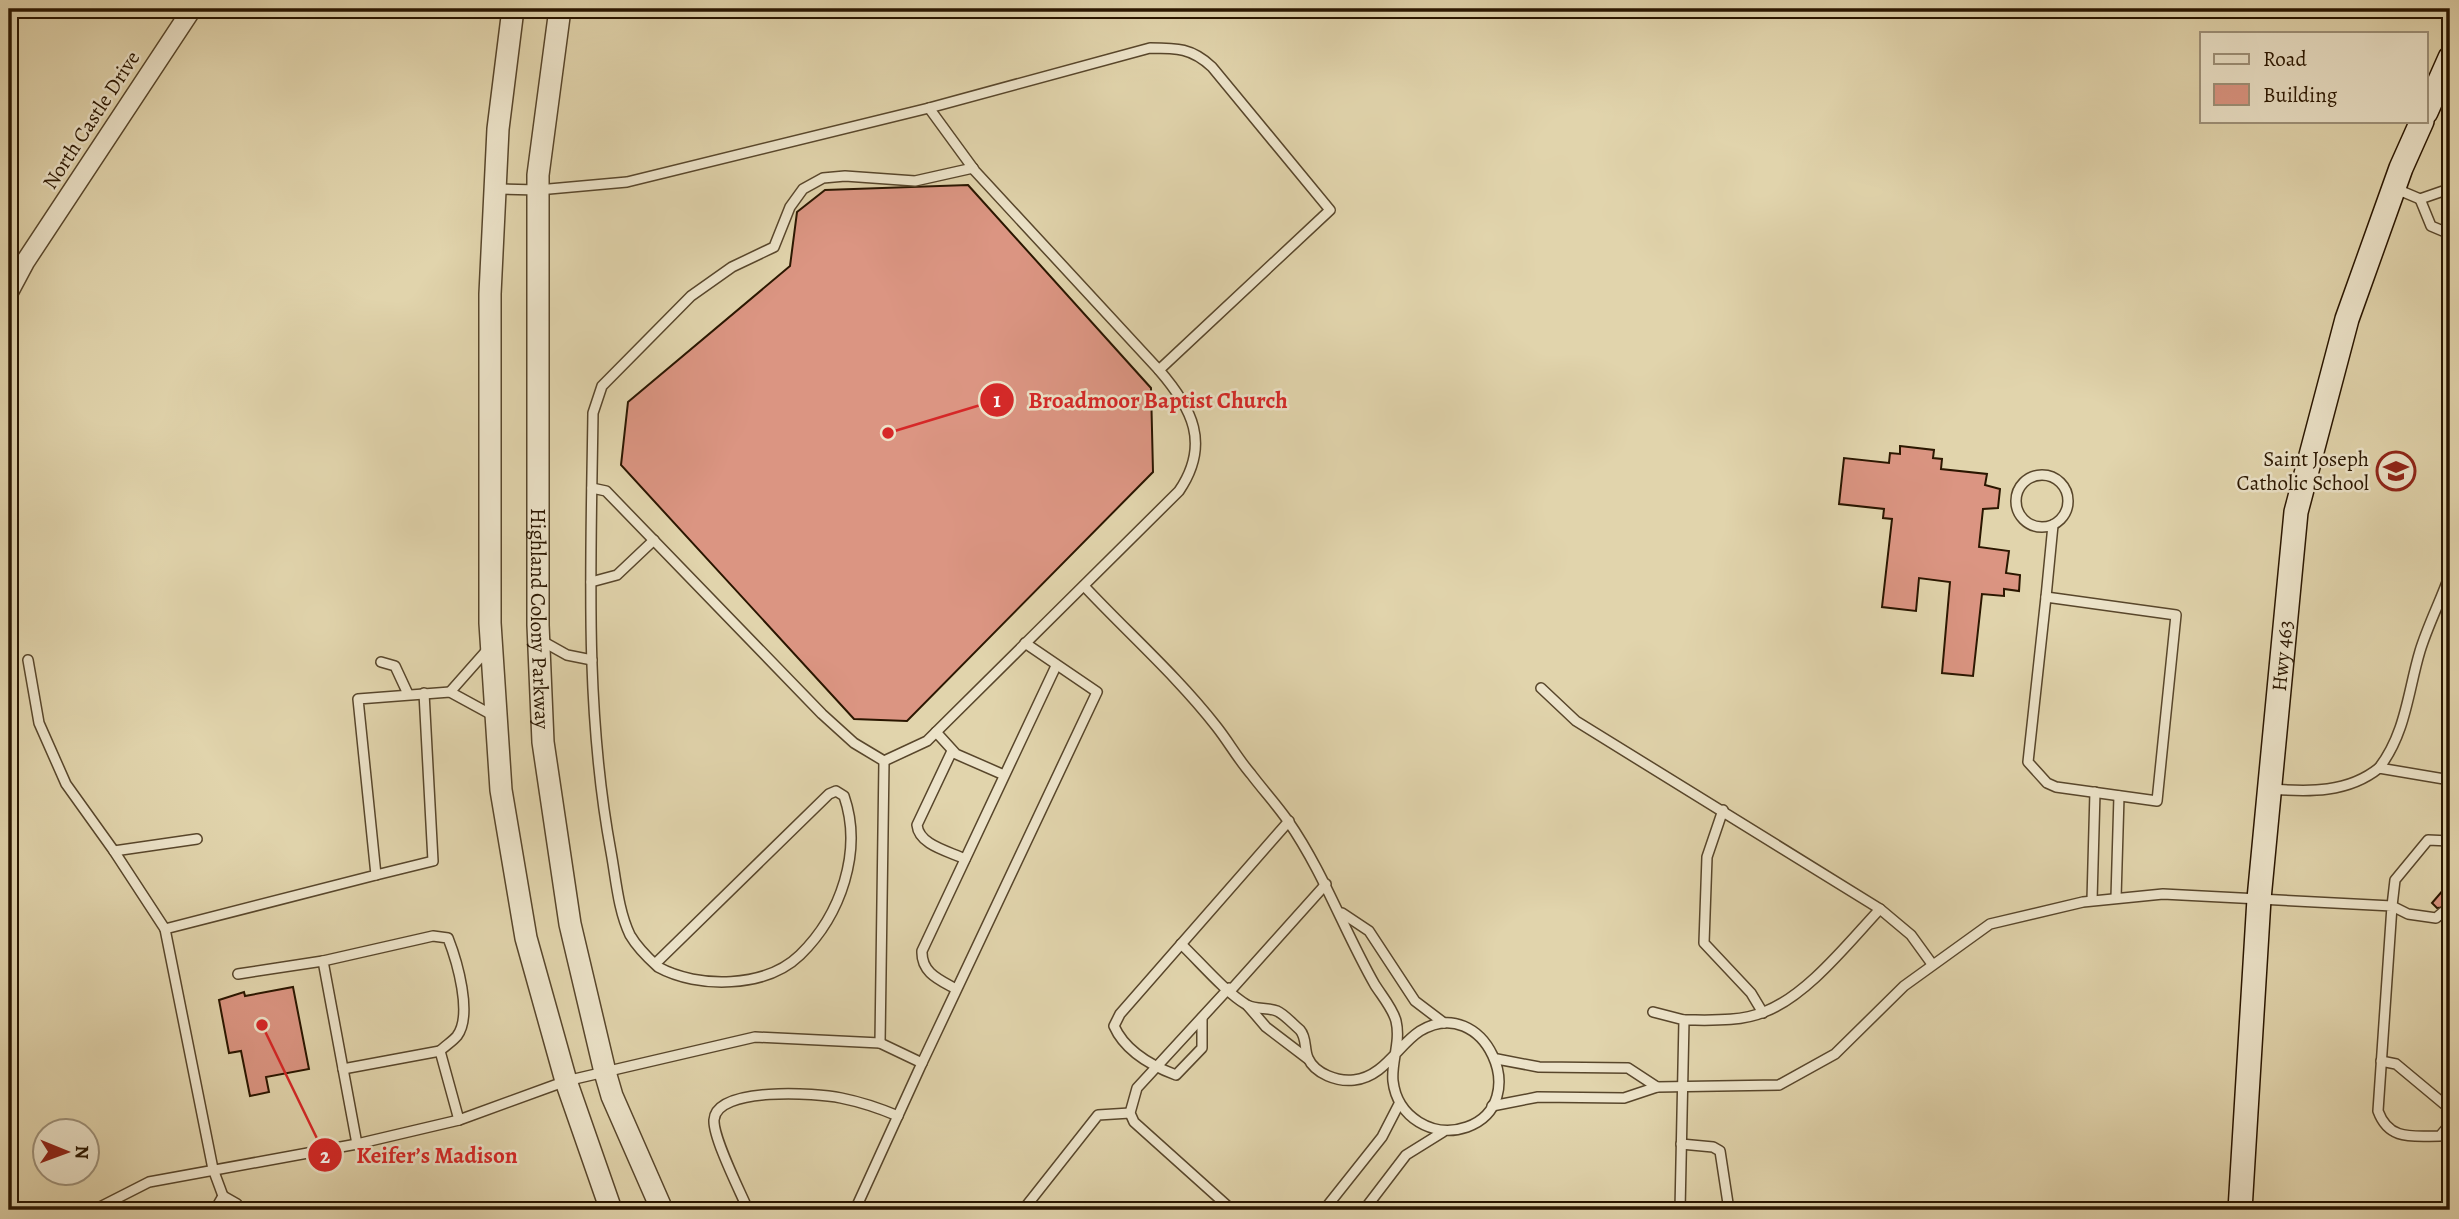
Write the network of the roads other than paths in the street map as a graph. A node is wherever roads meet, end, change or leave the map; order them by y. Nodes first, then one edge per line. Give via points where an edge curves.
1 (192, 9) edge
2 (513, 9) edge
3 (560, 9) edge
4 (2450, 58) edge
5 (929, 108) junction
6 (2428, 108) edge
7 (2422, 122) edge
8 (974, 168) junction
9 (2394, 188) junction
10 (495, 189) junction
11 (538, 190) junction
12 (2450, 192) edge
13 (2420, 199) junction
14 (2450, 234) edge
15 (9, 292) edge
16 (1159, 370) junction
17 (592, 488) junction
18 (2053, 525) junction
19 (653, 540) junction
20 (2450, 574) edge
21 (591, 582) junction
22 (1084, 586) junction
23 (2046, 597) junction
24 (538, 627) junction
25 (1025, 643) junction
26 (492, 645) junction
27 (28, 660) dead end
28 (592, 660) junction
29 (381, 662) dead end
30 (1056, 666) junction
31 (355, 688) dead end
32 (1541, 688) dead end
33 (450, 692) junction
34 (424, 693) junction
35 (408, 694) junction
36 (358, 699) junction
37 (496, 717) junction
38 (936, 732) junction
39 (952, 751) junction
40 (884, 761) junction
41 (2379, 768) junction
42 (1004, 775) junction
43 (2450, 780) edge
44 (2269, 789) junction
45 (2095, 792) junction
46 (2119, 796) junction
47 (1723, 810) junction
48 (1289, 821) junction
49 (197, 839) dead end
50 (2450, 841) edge
51 (114, 851) junction
52 (965, 859) junction
53 (376, 875) junction
54 (1326, 884) junction
55 (2116, 898) junction
56 (2259, 899) junction
57 (2092, 900) junction
58 (2392, 906) junction
59 (1880, 909) junction
60 (2443, 912) dead end
61 (1342, 913) junction
62 (165, 929) junction
63 (1181, 944) junction
64 (323, 961) junction
65 (655, 964) junction
66 (1932, 964) junction
67 (238, 974) dead end
68 (957, 989) junction
69 (1230, 989) junction
70 (1248, 1006) junction
71 (1653, 1012) dead end
72 (1763, 1013) junction
73 (1202, 1018) junction
74 (1684, 1020) junction
75 (1444, 1023) junction
76 (880, 1043) junction
77 (440, 1051) junction
78 (1398, 1055) junction
79 (1308, 1059) junction
80 (1497, 1059) junction
81 (2381, 1061) junction
82 (922, 1063) junction
83 (1156, 1068) junction
84 (343, 1069) junction
85 (605, 1072) junction
86 (566, 1081) junction
87 (1682, 1086) junction
88 (1657, 1087) junction
89 (1399, 1104) junction
90 (1492, 1105) junction
91 (2450, 1109) edge
92 (1130, 1113) junction
93 (898, 1116) junction
94 (459, 1120) junction
95 (2450, 1124) edge
96 (1443, 1132) junction
97 (357, 1144) junction
98 (1681, 1144) junction
99 (213, 1169) junction
100 (223, 1196) junction
101 (94, 1210) edge
102 (215, 1210) edge
103 (238, 1210) edge
104 (611, 1210) edge
105 (662, 1210) edge
106 (748, 1210) edge
107 (855, 1210) edge
108 (1023, 1210) edge
109 (1232, 1210) edge
110 (1324, 1210) edge
111 (1364, 1210) edge
112 (1680, 1210) edge
113 (1729, 1210) edge
114 (2240, 1210) edge

1 - 15 street, North Castle Drive
2 - 10 street
3 - 11 street, Highland Colony Parkway
4 - 6 main road
5 - 8 lane
5 - 11 lane via 627,183
5 - 16 lane via 1150,48 1182,48 1197,53 1212,67 1330,210
7 - 9 main road, Hwy 463
8 - 16 lane
8 - 17 lane via 915,181 833,176 803,189 790,207 774,247 699,289 602,386 593,413
9 - 13 lane
9 - 44 main road, Hwy 463 via 2347,318 2296,512
10 - 11 lane
10 - 26 street via 490,294
11 - 24 street, Highland Colony Parkway
12 - 13 lane
13 - 14 lane via 2431,226
16 - 22 lane via 1182,397 1193,420 1195,445 1188,478 1166,506
17 - 19 lane via 606,491
17 - 21 lane
18 - 18 lane via 2066,513 2065,488 2054,477 2028,478 2017,493 2018,512 2032,526
18 - 23 lane
19 - 21 lane via 617,575
19 - 40 lane via 822,714 853,743
20 - 41 lane via 2420,649 2401,730
21 - 28 lane
22 - 25 lane
22 - 48 lane via 1214,724
23 - 45 lane via 2028,762 2047,783
23 - 46 lane via 2176,615 2157,801
24 - 28 lane via 541,640 554,649
24 - 85 street, Highland Colony Parkway via 543,742 570,923
25 - 30 lane
25 - 38 lane
26 - 33 lane
26 - 37 street
27 - 51 lane via 39,723 66,784
28 - 65 lane via 603,812 621,904 630,934
29 - 35 lane via 395,666
30 - 42 lane
30 - 68 lane via 1097,692
31 - 36 lane
32 - 47 lane via 1576,721
33 - 34 lane
33 - 37 lane
34 - 35 lane
34 - 53 lane via 433,861
35 - 36 lane
36 - 53 lane
37 - 86 street via 501,790 526,938
38 - 39 lane
38 - 40 lane via 917,748
39 - 42 lane
39 - 52 lane via 917,825 927,842
40 - 76 lane
41 - 43 lane
41 - 44 lane via 2348,785 2308,792
42 - 52 lane
44 - 56 main road, Hwy 463
45 - 46 lane
45 - 57 lane
46 - 55 lane
47 - 59 lane
47 - 72 lane via 1707,857 1704,943 1751,993
48 - 54 lane
48 - 63 lane
49 - 51 lane
50 - 58 lane via 2428,840 2395,880
51 - 62 lane
52 - 68 lane via 922,951 929,972
53 - 62 lane
54 - 61 lane
54 - 69 lane
55 - 56 lane via 2164,894
55 - 57 lane
56 - 58 lane
56 - 114 main road, Hwy 463
57 - 66 lane via 1990,924
58 - 60 lane via 2421,917 2436,918
58 - 81 lane
59 - 66 lane via 1911,935
59 - 72 lane via 1787,1001
61 - 75 lane via 1369,931 1415,1001
61 - 78 lane via 1348,937 1396,1020
62 - 99 lane
63 - 69 lane
63 - 83 lane via 1114,1027 1120,1040
64 - 67 lane
64 - 77 lane via 433,936 448,938 465,1018 458,1035
64 - 84 lane
65 - 65 lane via 684,978 718,982 770,972 799,956 834,907 843,886 852,844 844,796 836,791 829,794
66 - 87 lane via 1835,1054 1779,1085
68 - 82 lane
69 - 70 lane
69 - 73 lane
70 - 79 lane via 1266,1027
70 - 79 lane via 1278,1012 1303,1033
71 - 74 lane
72 - 74 lane
73 - 83 lane
73 - 83 lane via 1202,1048 1182,1072 1176,1075
74 - 87 lane
75 - 78 lane via 1412,1036
75 - 80 lane via 1466,1027 1484,1039
76 - 82 lane
76 - 85 lane via 755,1037
77 - 84 lane
77 - 94 lane
78 - 79 lane via 1353,1081 1320,1072
78 - 89 lane via 1392,1079
80 - 88 lane via 1539,1067 1628,1068
80 - 90 lane via 1500,1085
81 - 91 lane via 2396,1064
81 - 95 lane via 2378,1111 2384,1126 2396,1134 2440,1136
82 - 93 lane
83 - 92 lane via 1137,1088
84 - 97 lane
85 - 86 lane
85 - 105 street, Highland Colony Parkway
86 - 94 lane
86 - 104 street
87 - 88 lane
87 - 98 lane
88 - 90 lane via 1624,1098 1538,1097
89 - 96 lane via 1418,1123
89 - 110 lane via 1382,1137
90 - 96 lane via 1469,1127
92 - 108 lane via 1098,1115
92 - 109 lane via 1134,1122
93 - 106 lane via 817,1095 740,1098 720,1105 715,1130
93 - 107 lane
94 - 97 lane
96 - 111 lane via 1406,1155
97 - 99 lane
98 - 112 lane
98 - 113 lane via 1720,1152
99 - 100 lane
99 - 101 lane via 149,1182
100 - 102 lane
100 - 103 lane via 237,1204

